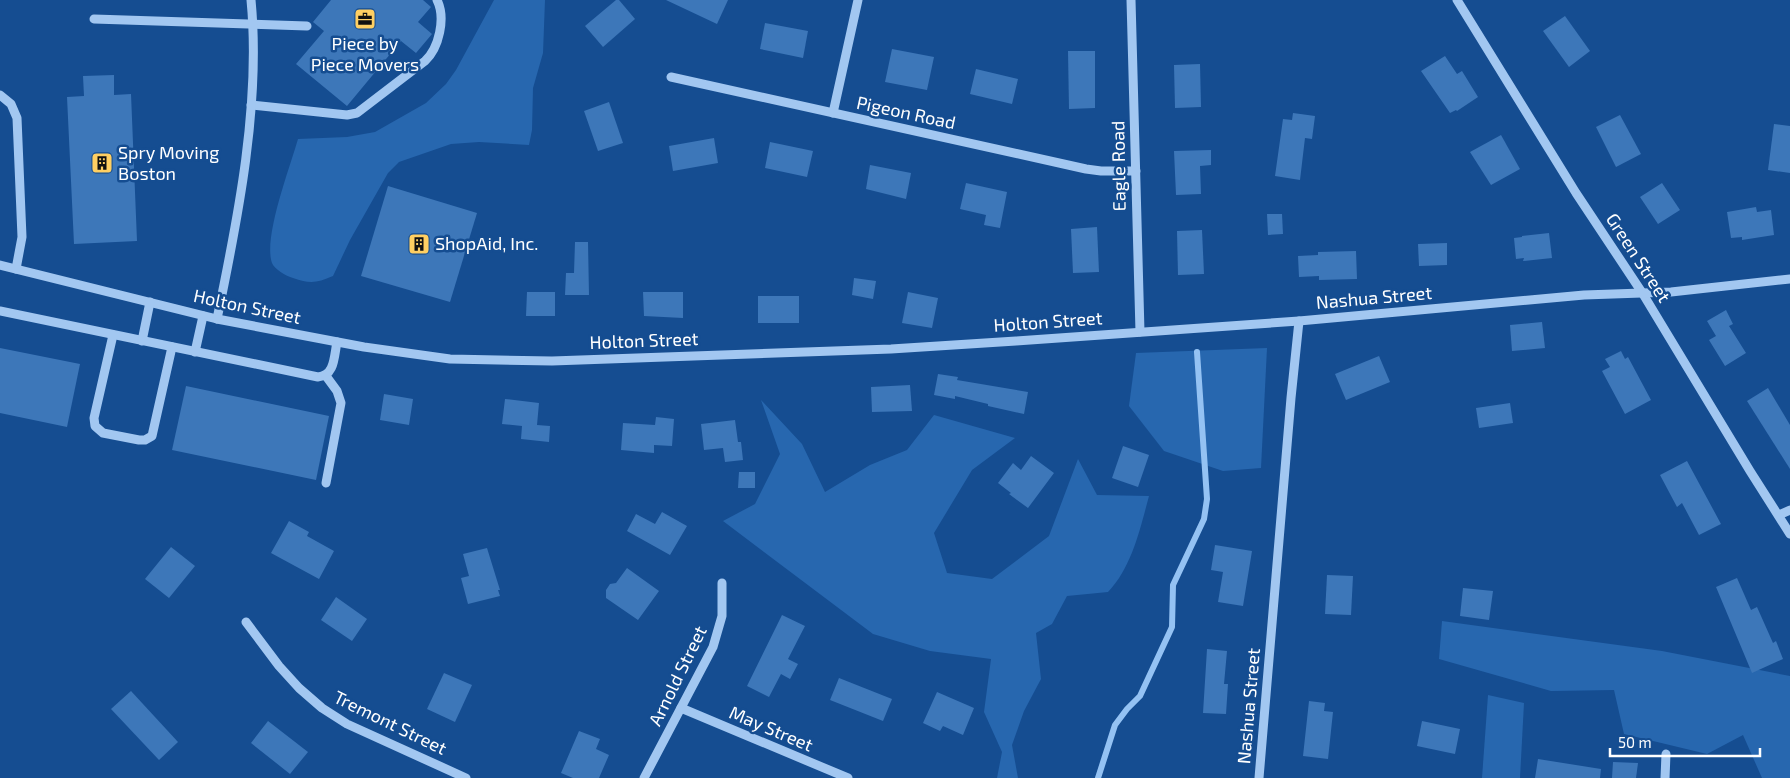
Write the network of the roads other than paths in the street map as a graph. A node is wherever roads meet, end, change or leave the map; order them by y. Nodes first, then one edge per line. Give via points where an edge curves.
1 (251, 0) edge
2 (437, 0) edge
3 (858, 0) edge
4 (1131, 0) edge
5 (1457, 0) edge
6 (94, 19) dead end
7 (253, 24) junction
8 (307, 26) dead end
9 (671, 77) dead end
10 (0, 95) edge
11 (251, 105) junction
12 (833, 113) junction
13 (1136, 171) junction
14 (0, 265) edge
15 (16, 269) junction
16 (1790, 279) edge
17 (1643, 294) junction
18 (150, 302) junction
19 (0, 311) edge
20 (203, 316) junction
21 (217, 319) junction
22 (1299, 321) junction
23 (1140, 332) junction
24 (113, 335) junction
25 (142, 341) junction
26 (337, 342) junction
27 (172, 347) junction
28 (195, 352) junction
29 (326, 376) junction
30 (326, 483) dead end
31 (1790, 510) edge
32 (1779, 515) junction
33 (1790, 534) edge
34 (722, 583) dead end
35 (246, 622) dead end
36 (681, 708) junction
37 (1666, 754) dead end
38 (466, 778) edge
39 (644, 778) edge
40 (848, 778) edge
41 (1259, 778) edge
42 (1665, 778) edge

1 - 7 street
2 - 11 street via 441,9 439,35 432,54 357,113 347,115
3 - 12 street
4 - 13 street, Eagle Road
5 - 17 street, Green Street via 1576,193
6 - 7 street
7 - 8 street
7 - 11 street
9 - 12 street, Pigeon Road
10 - 15 street via 12,104 17,118 22,237
11 - 21 street via 232,249
12 - 13 street, Pigeon Road via 1086,169
13 - 23 street, Eagle Road
14 - 15 street, Holton Street
15 - 18 street, Holton Street
16 - 17 street, Nashua Street
17 - 22 street, Nashua Street via 1571,296
17 - 32 street, Green Street
18 - 20 street, Holton Street
18 - 25 street
19 - 24 street
20 - 21 street, Holton Street
20 - 28 street
21 - 26 street, Holton Street
22 - 23 street, Holton Street
22 - 41 street, Nashua Street
23 - 26 street, Holton Street via 891,349 552,361 435,357
24 - 25 street
24 - 27 street via 93,421 98,430 112,435 142,441 152,436
25 - 27 street
26 - 29 street via 332,367
27 - 28 street
28 - 29 street
29 - 30 street via 337,391 340,403
31 - 32 street
32 - 33 street, Green Street
34 - 36 street, Arnold Street via 719,631
35 - 38 street, Tremont Street via 298,688 322,708 347,724
36 - 39 street, Arnold Street
36 - 40 street, May Street
37 - 42 street

